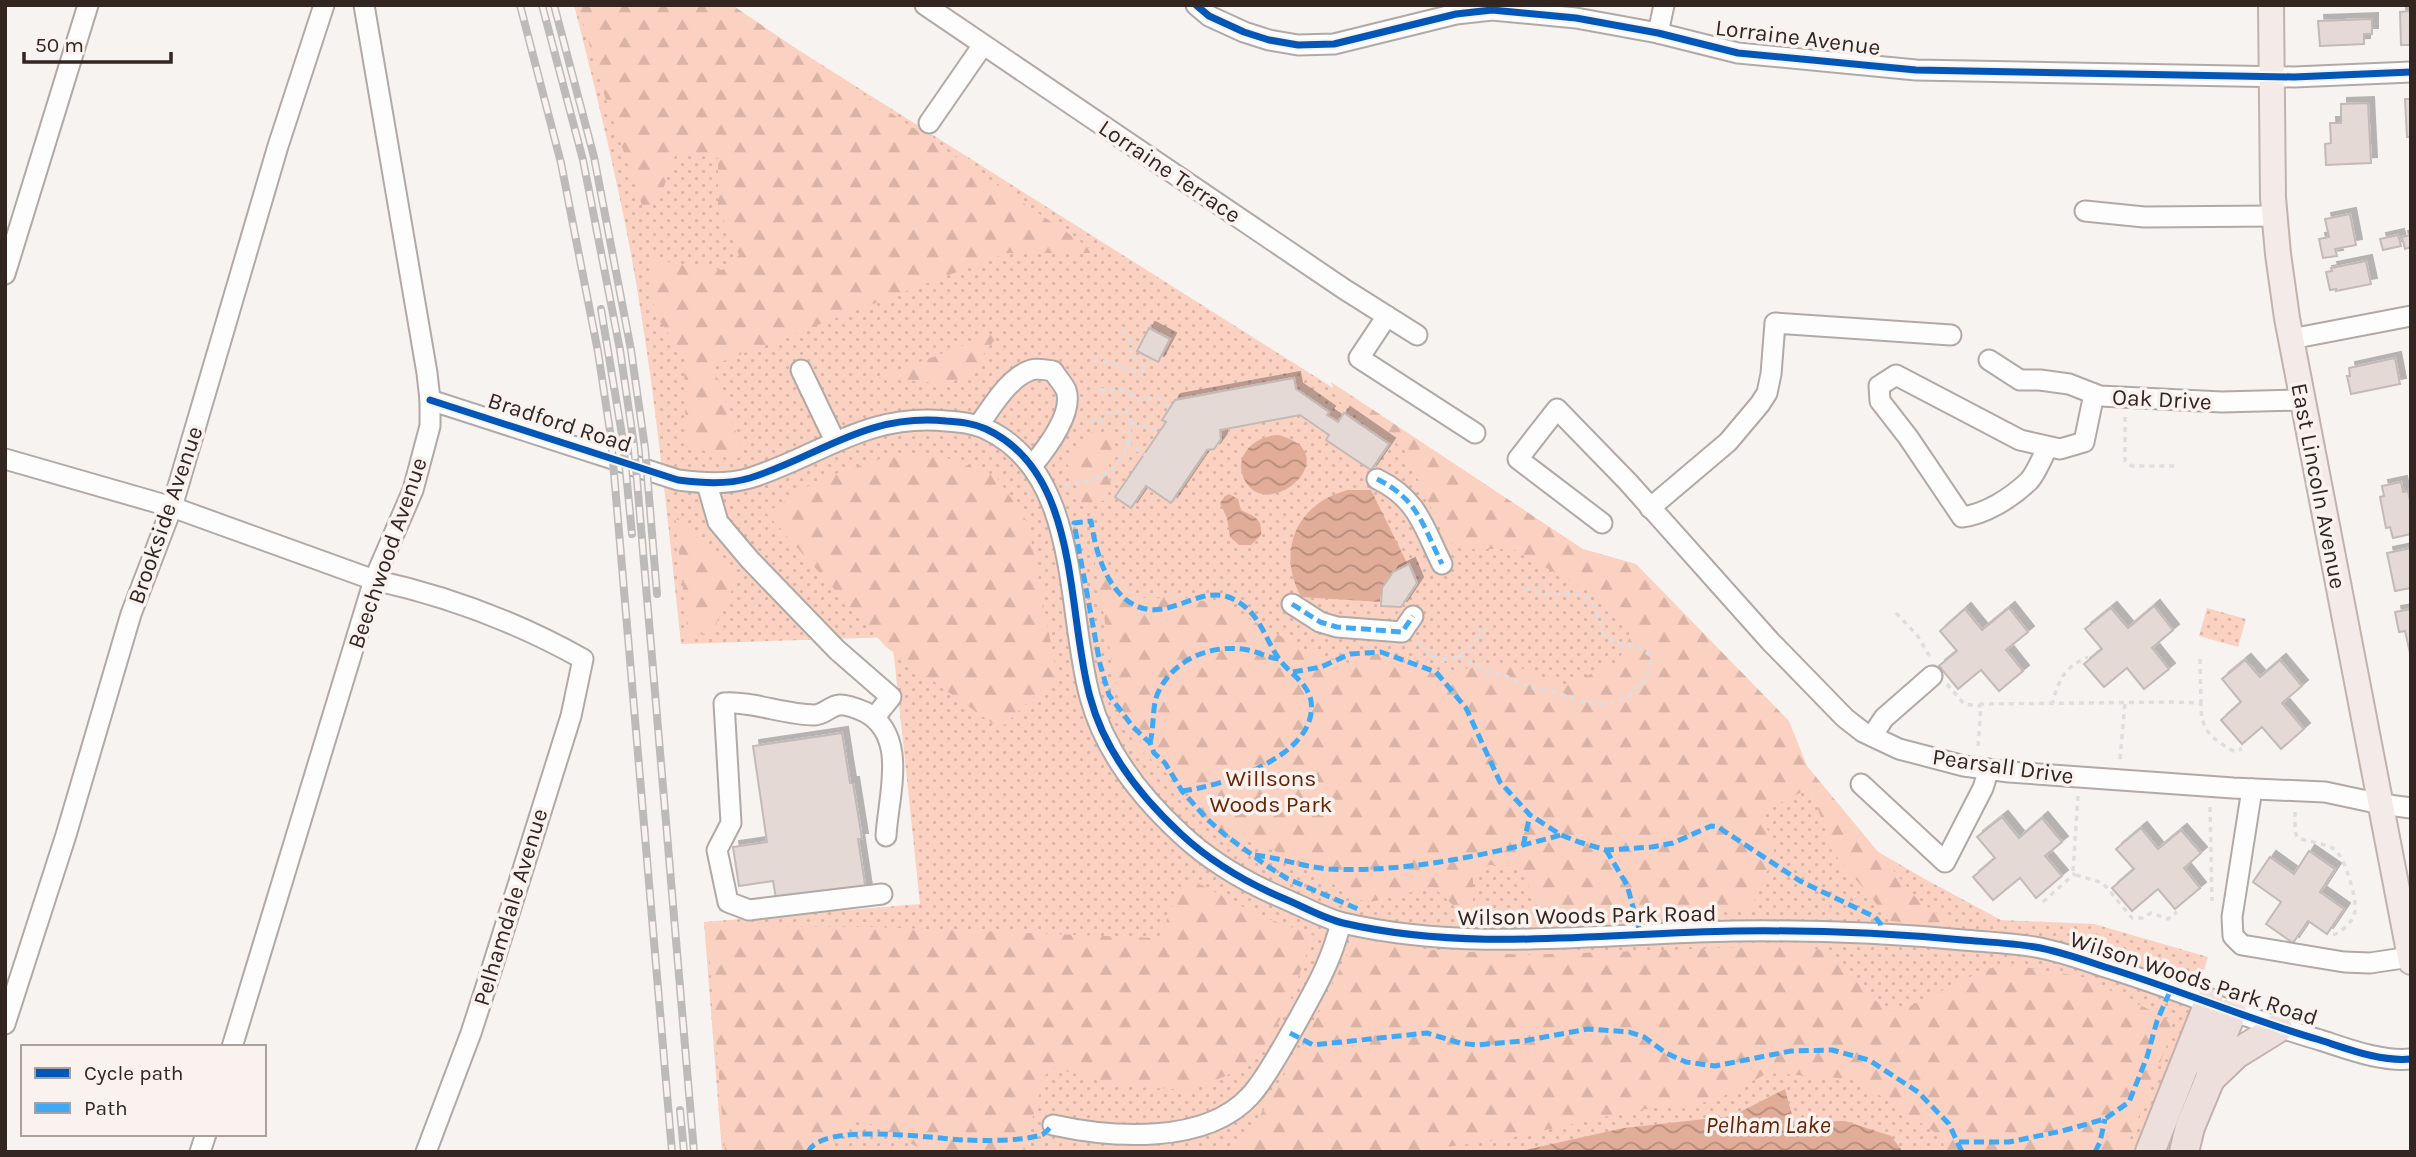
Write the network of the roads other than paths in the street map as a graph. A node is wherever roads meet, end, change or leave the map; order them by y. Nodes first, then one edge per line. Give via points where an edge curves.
1 (88, 5) edge
2 (324, 5) edge
3 (364, 5) edge
4 (925, 5) edge
5 (1196, 5) edge
6 (1664, 5) edge
7 (2272, 5) edge
8 (1658, 33) junction
9 (984, 45) junction
10 (2411, 72) edge
11 (2271, 76) junction
12 (929, 123) dead end
13 (2085, 211) dead end
14 (2275, 216) junction
15 (5, 274) edge
16 (1387, 316) junction
17 (2411, 316) edge
18 (1417, 335) dead end
19 (1951, 335) dead end
20 (2291, 339) junction
21 (1989, 360) dead end
22 (801, 370) dead end
23 (2094, 394) junction
24 (430, 400) junction
25 (2302, 400) junction
26 (978, 425) junction
27 (1475, 433) dead end
28 (835, 441) junction
29 (2048, 447) junction
30 (5, 459) edge
31 (1032, 466) junction
32 (1377, 479) dead end
33 (678, 480) joint
34 (707, 484) junction
35 (172, 507) junction
36 (1650, 508) junction
37 (1602, 523) dead end
38 (1442, 564) dead end
39 (374, 580) junction
40 (1293, 604) dead end
41 (1413, 616) dead end
42 (1932, 676) dead end
43 (875, 717) junction
44 (1872, 736) junction
45 (1989, 769) junction
46 (1861, 784) dead end
47 (2252, 789) junction
48 (2381, 804) junction
49 (2411, 808) edge
50 (886, 836) dead end
51 (882, 894) dead end
52 (1341, 923) junction
53 (2410, 959) edge
54 (2220, 1007) junction
55 (5, 1024) edge
56 (2278, 1028) junction
57 (233, 1045) edge
58 (2411, 1059) edge
59 (2210, 1079) junction
60 (1053, 1125) dead end
61 (426, 1152) edge
62 (2150, 1152) edge
63 (2184, 1152) edge

1 - 15 street
2 - 35 street, Brookside Avenue
3 - 24 street, Beechwood Avenue
4 - 9 street, Lorraine Terrace
5 - 8 street, Lorraine Avenue via 1244,32 1298,45 1334,44 1456,14 1492,10 1576,18
6 - 8 street
7 - 11 main road, East Lincoln Avenue
8 - 11 street, Lorraine Avenue via 1738,53 1916,70
9 - 12 street
9 - 16 street, Lorraine Terrace
10 - 11 street, Lorraine Avenue
11 - 14 main road, East Lincoln Avenue
13 - 14 street via 2144,217
14 - 20 main road, East Lincoln Avenue
16 - 18 street, Lorraine Terrace
16 - 27 street via 1359,358
17 - 20 street
19 - 36 street via 1775,323 1771,374 1760,404 1728,442
20 - 25 main road, East Lincoln Avenue
21 - 23 street, Oak Drive via 2020,380 2069,384
22 - 28 street
23 - 25 street, Oak Drive via 2222,402
23 - 29 street via 2084,442 2060,449
24 - 33 street, Bradford Road
24 - 39 street, Beechwood Avenue via 430,426 413,490
25 - 48 main road, East Lincoln Avenue
26 - 28 street, Wilson Woods Park Road via 930,419 900,421
26 - 31 street, Wilson Woods Park Road via 1008,442
26 - 31 street via 1014,381 1033,369 1053,371 1067,392 1065,414
28 - 34 street, Wilson Woods Park Road via 747,479
29 - 29 street via 2020,440 1896,375 1879,386 1880,401 1962,517 2001,502 2030,480
30 - 35 street
31 - 52 street, Wilson Woods Park Road via 1043,481 1058,524 1090,698 1116,757 1154,808 1202,852 1262,890
32 - 38 street via 1415,509
33 - 34 street, Wilson Woods Park Road
34 - 43 street via 718,522 750,560 837,650 891,697
35 - 39 street
35 - 55 street, Brookside Avenue via 131,614
36 - 37 street, Pearsall Drive via 1557,409 1518,459
36 - 44 street, Pearsall Drive via 1805,677 1845,718
39 - 57 street, Beechwood Avenue
39 - 61 street, Pelhamdale Avenue via 489,614 583,659 571,716 492,968
40 - 41 street via 1320,622 1338,627 1402,632
42 - 44 street via 1884,718
43 - 50 street via 893,755
43 - 51 street via 839,705 818,715 738,702 724,704 731,823 717,850 729,902 749,910
44 - 45 street, Pearsall Drive via 1932,759
45 - 46 street via 1945,862
45 - 47 street, Pearsall Drive
47 - 48 street, Pearsall Drive via 2325,792
47 - 53 street via 2233,936 2242,945 2344,962
48 - 49 street, Pearsall Drive
48 - 53 main road, East Lincoln Avenue
52 - 54 street, Wilson Woods Park Road via 1444,938 1525,941 1732,931 1929,937 2031,946
52 - 60 street via 1326,970 1290,1033 1251,1095 1231,1112 1198,1126 1130,1135
54 - 56 street, Wilson Woods Park Road
54 - 59 highway
54 - 62 highway
56 - 58 street, Wilson Woods Park Road via 2353,1050
56 - 59 highway via 2236,1054
59 - 63 highway

